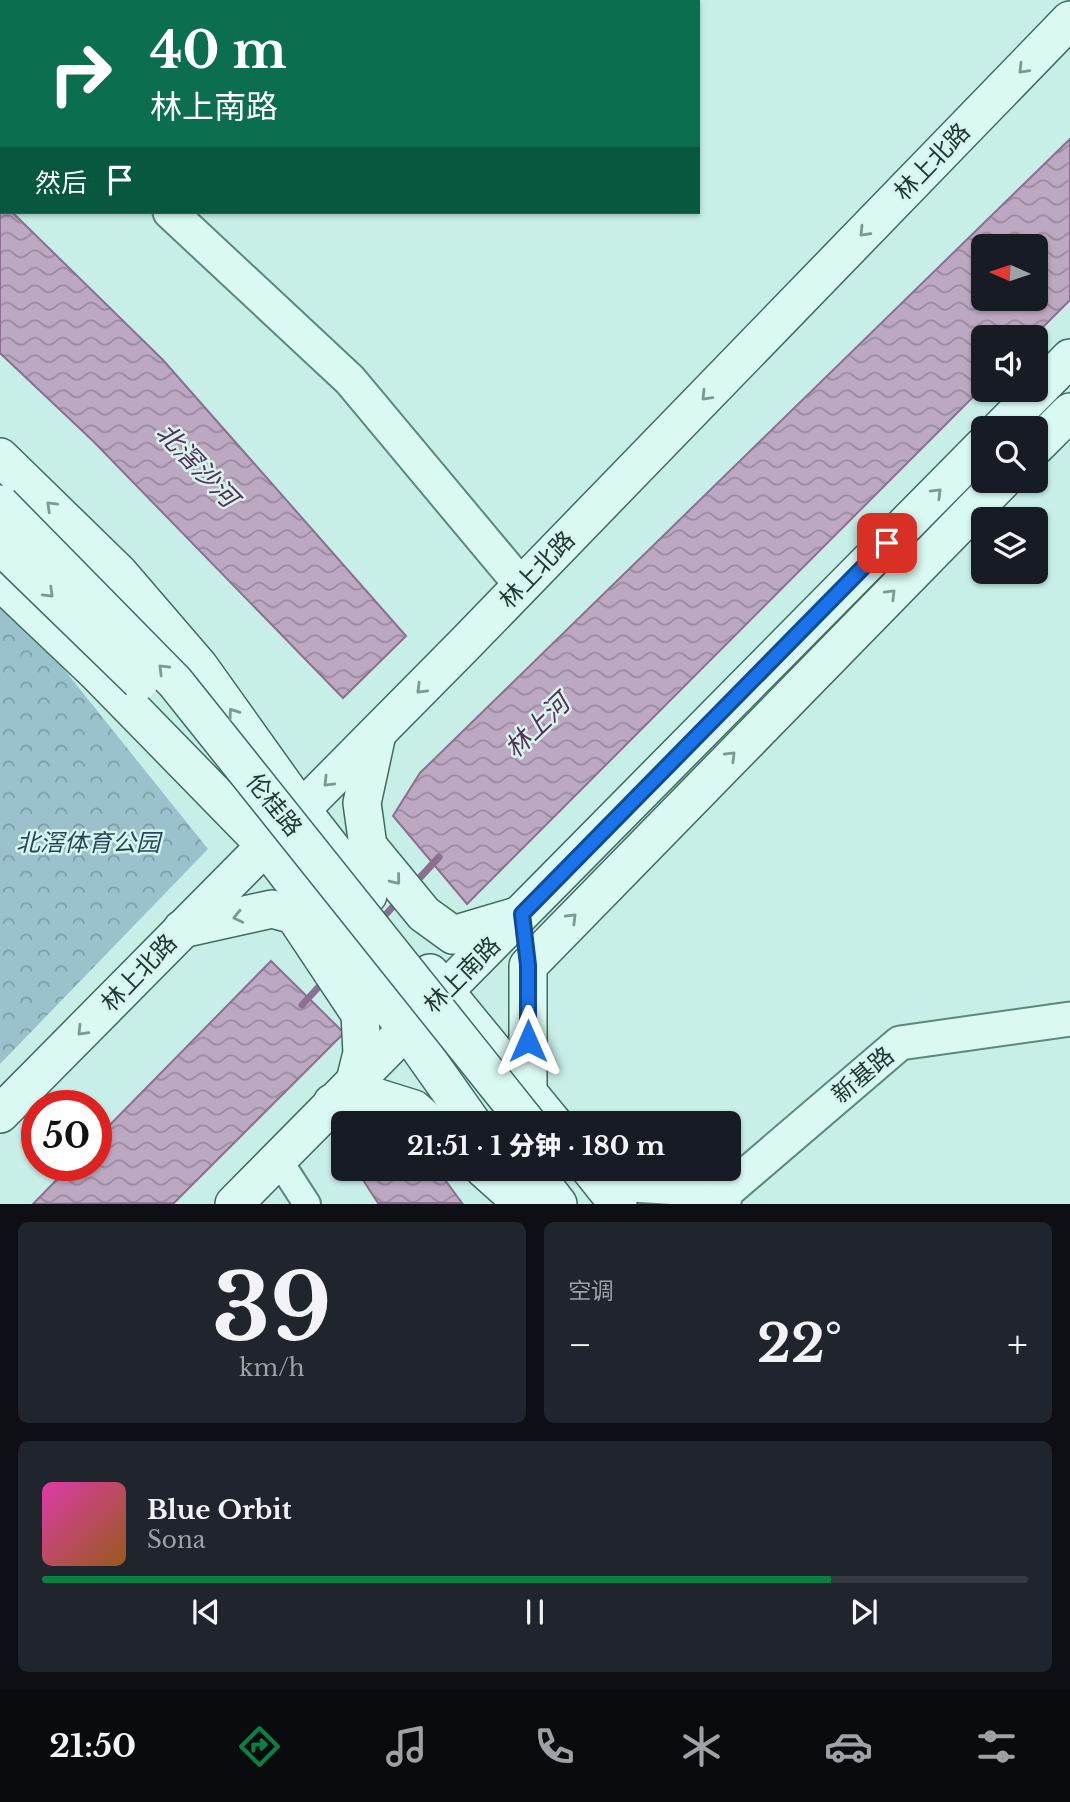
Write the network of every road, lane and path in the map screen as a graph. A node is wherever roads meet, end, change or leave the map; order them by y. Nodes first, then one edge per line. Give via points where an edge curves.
1 (1070, 20) edge
2 (172, 214) edge
3 (1070, 358) edge
4 (1070, 412) edge
5 (1013, 416) edge
6 (1048, 434) edge
7 (0, 457) edge
8 (971, 458) edge
9 (990, 493) edge
10 (0, 504) edge
11 (0, 545) edge
12 (0, 581) edge
13 (522, 586) junction
14 (377, 734) junction
15 (301, 809) junction
16 (265, 845) junction
17 (522, 914) junction
18 (182, 929) junction
19 (528, 965) junction
20 (446, 992) junction
21 (368, 1004) junction
22 (1070, 1019) edge
23 (407, 1029) junction
24 (340, 1096) junction
25 (528, 1108) edge
26 (416, 1111) edge
27 (464, 1111) edge
28 (485, 1111) edge
29 (0, 1114) edge
30 (278, 1159) junction
31 (498, 1181) edge
32 (514, 1181) edge
33 (541, 1181) edge
34 (585, 1181) edge
35 (600, 1190) edge
36 (725, 1197) edge
37 (234, 1203) edge
38 (267, 1203) edge
39 (307, 1203) edge
40 (523, 1203) edge
41 (530, 1203) edge
42 (558, 1203) edge

1 -> 13 main road, 林上北路
2 - 13 street via 350,380
3 - 5 main road
4 - 6 main road
15 -> 7 main road via 199,666 119,573
17 -> 8 main road, 林上南路
19 -> 9 main road
25 -> 10 main road, 伦桂路, bridge via 175,682
11 -> 28 main road, 伦桂路, bridge via 164,705
12 - 16 main road
13 -> 14 main road, 林上北路
14 -> 15 main road, 林上北路
14 -> 17 main road via 362,803 368,846 424,914 453,935
15 - 16 main road, 林上北路
15 - 20 main road
16 - 18 main road, 林上北路
16 - 21 main road
17 - 19 main road
17 - 20 main road, 林上南路
21 -> 18 main road via 294,915 272,909
18 -> 29 main road, 林上北路
19 - 25 main road
20 - 23 main road, 林上南路
20 - 25 main road
21 - 23 main road
21 - 24 main road via 362,1053
22 - 36 street, 新基路 via 901,1043
23 - 24 main road, 林上南路
23 - 27 main road
24 - 26 main road via 366,1094
24 - 30 main road, 林上南路
30 - 37 main road, 林上南路
30 - 38 main road
30 - 39 street
31 - 40 main road
32 - 41 main road
33 - 42 main road
34 - 35 main road
35 - 36 street, 新基路

